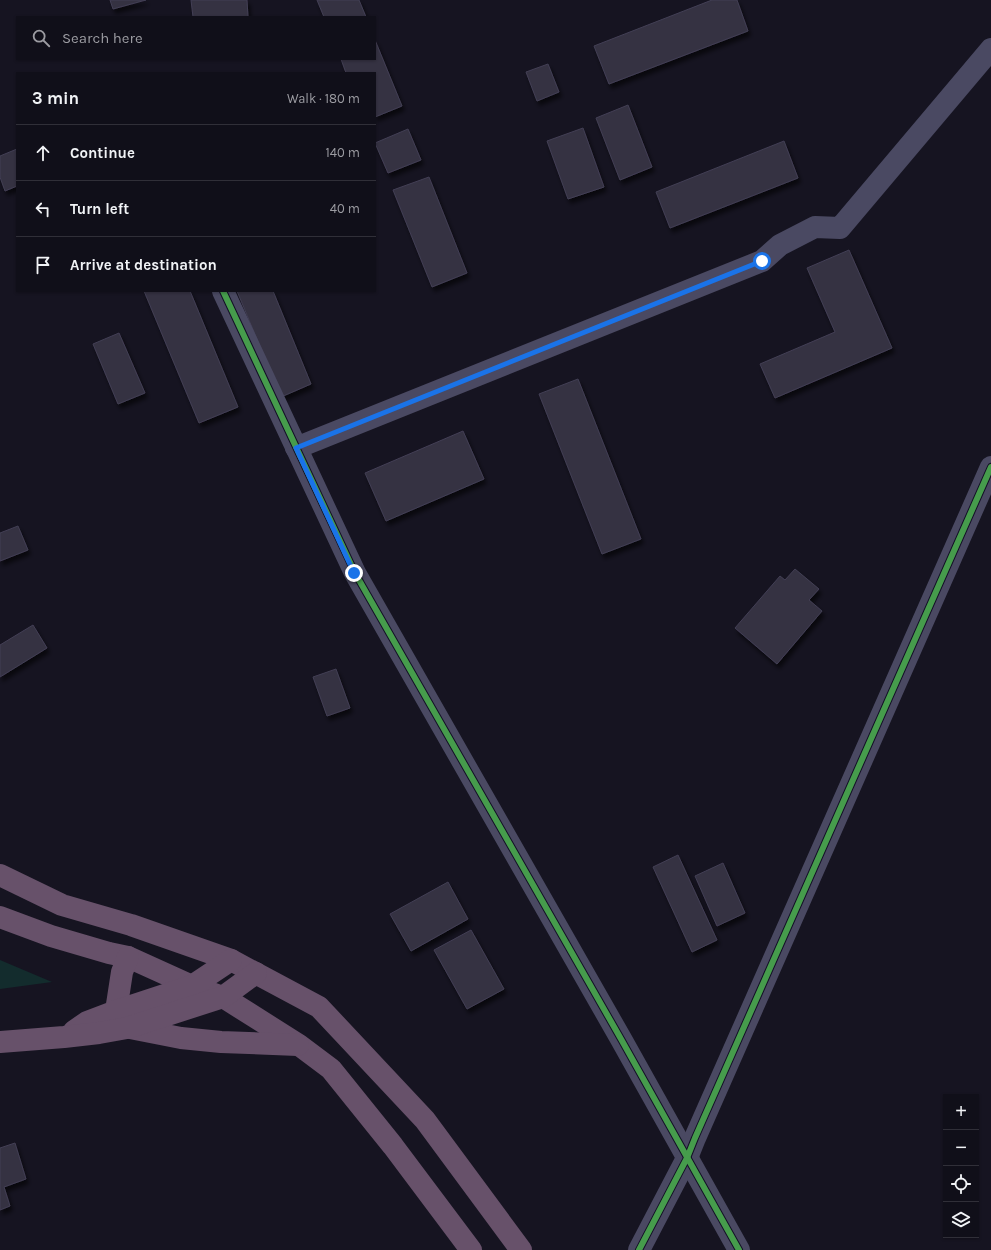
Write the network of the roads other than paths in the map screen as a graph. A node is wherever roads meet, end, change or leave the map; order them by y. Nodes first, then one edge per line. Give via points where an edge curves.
1 (991, 49) edge
2 (223, 292) edge
3 (296, 448) junction
4 (991, 467) edge
5 (0, 875) edge
6 (0, 917) edge
7 (128, 957) junction
8 (231, 960) junction
9 (256, 973) junction
10 (192, 986) junction
11 (223, 997) junction
12 (121, 1019) junction
13 (0, 1042) edge
14 (299, 1046) junction
15 (687, 1158) junction
16 (471, 1250) edge
17 (521, 1250) edge
18 (639, 1250) edge
19 (739, 1250) edge

1 - 3 street via 840,228 815,227 780,245 762,261
2 - 3 street
3 - 15 street via 354,573 508,839
4 - 15 street
5 - 8 highway via 62,905 131,925
6 - 7 highway via 51,936
7 - 10 highway
7 - 12 highway via 122,972
8 - 9 highway
8 - 10 highway
9 - 11 highway
9 - 17 highway via 319,1007 425,1120
10 - 11 highway
10 - 12 highway
11 - 12 highway
11 - 14 highway
12 - 13 highway via 87,1022 64,1037
12 - 14 highway via 181,1038
14 - 16 highway via 331,1069
15 - 18 street
15 - 19 street

